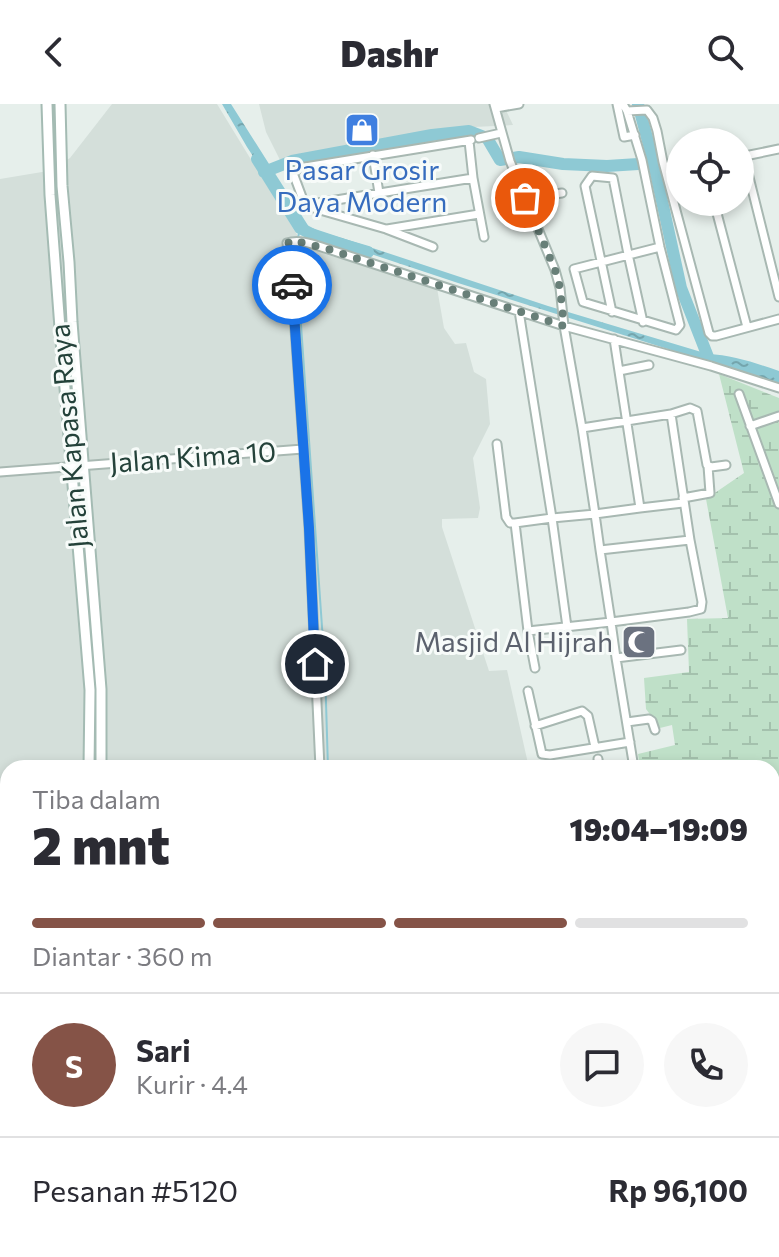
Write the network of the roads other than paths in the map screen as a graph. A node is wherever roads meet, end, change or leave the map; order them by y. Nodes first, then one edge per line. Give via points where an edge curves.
1 (47, 104) edge
2 (60, 104) edge
3 (519, 104) edge
4 (617, 104) edge
5 (495, 106) edge
6 (628, 109) edge
7 (501, 133) junction
8 (635, 135) junction
9 (473, 140) junction
10 (778, 151) edge
11 (373, 155) junction
12 (754, 156) edge
13 (666, 168) edge
14 (473, 178) junction
15 (63, 193) junction
16 (379, 193) junction
17 (562, 193) dead end
18 (50, 195) junction
19 (525, 198) junction
20 (754, 198) edge
21 (305, 205) junction
22 (479, 214) junction
23 (678, 216) edge
24 (718, 216) edge
25 (386, 229) junction
26 (484, 237) dead end
27 (433, 247) dead end
28 (660, 247) junction
29 (628, 254) junction
30 (779, 257) edge
31 (769, 259) junction
32 (601, 261) junction
33 (779, 297) edge
34 (519, 311) junction
35 (612, 312) junction
36 (779, 319) edge
37 (643, 322) junction
38 (564, 323) junction
39 (747, 327) junction
40 (614, 339) junction
41 (649, 365) dead end
42 (619, 371) junction
43 (779, 388) edge
44 (739, 394) dead end
45 (671, 414) junction
46 (779, 416) edge
47 (627, 422) junction
48 (750, 426) junction
49 (582, 428) junction
50 (497, 444) dead end
51 (303, 449) junction
52 (72, 465) junction
53 (84, 465) junction
54 (726, 465) dead end
55 (708, 466) junction
56 (0, 472) edge
57 (683, 500) junction
58 (779, 504) edge
59 (640, 508) junction
60 (595, 514) junction
61 (552, 518) junction
62 (515, 523) junction
63 (690, 540) junction
64 (600, 550) junction
65 (611, 622) junction
66 (567, 627) junction
67 (528, 631) junction
68 (681, 650) dead end
69 (616, 658) junction
70 (535, 668) dead end
71 (528, 691) dead end
72 (627, 722) junction
73 (535, 726) junction
74 (655, 730) dead end
75 (630, 742) junction
76 (595, 747) junction
77 (89, 760) edge
78 (101, 760) edge
79 (320, 760) edge
80 (633, 760) edge

1 - 18 main road, Jalan Kapasa Raya
2 - 15 main road
3 - 5 street
4 - 8 street via 624,137
5 - 7 street
6 - 8 street
6 - 13 street via 647,110 653,118
7 - 9 street
7 - 19 street
8 - 28 street
9 - 11 street
9 - 14 street
10 - 12 street
11 - 16 street
11 - 21 street via 296,169 294,179
14 - 16 street
14 - 22 street
15 - 18 main road
15 - 53 main road
16 - 21 street
17 - 19 street
18 - 52 main road, Jalan Kapasa Raya
19 - 38 street via 555,270
20 - 31 street
21 - 25 street
22 - 25 street
22 - 26 street
23 - 39 street via 709,333 716,336
24 - 39 street
25 - 27 street
28 - 29 street
28 - 37 street via 680,325 676,330
29 - 32 street
29 - 32 street via 613,178 592,176 585,186
29 - 37 street
30 - 31 street
31 - 33 street
32 - 35 street
32 - 35 street via 574,269 583,302
34 - 38 street
34 - 51 street, Jalan Kima 10 via 295,241 287,244
34 - 61 street
35 - 37 street
36 - 39 street
38 - 40 street
38 - 49 street
40 - 42 street
40 - 43 street
41 - 42 street
42 - 47 street
44 - 48 street
45 - 47 street
45 - 55 street via 697,411
45 - 57 street
46 - 48 street
47 - 49 street
47 - 59 street
48 - 58 street
49 - 60 street
50 - 62 street via 506,517
51 - 53 street, Jalan Kima 10
51 - 79 street, Jalan Kima 10
52 - 53 street, Jalan Kima 10
52 - 56 street, Jalan Kima 10
52 - 77 main road, Jalan Kapasa Raya via 90,690
53 - 78 main road via 101,689
54 - 55 street
55 - 57 street via 710,493
57 - 59 street
57 - 63 street
59 - 60 street
60 - 61 street
60 - 64 street
61 - 62 street
61 - 66 street
62 - 67 street
63 - 64 street
63 - 65 street via 701,609
64 - 65 street
65 - 66 street
65 - 69 street
66 - 67 street
67 - 70 street
68 - 69 street
69 - 72 street
71 - 73 street
72 - 74 street via 649,719
72 - 75 street
73 - 76 street via 546,755
73 - 76 street via 582,711
75 - 76 street
75 - 80 street

